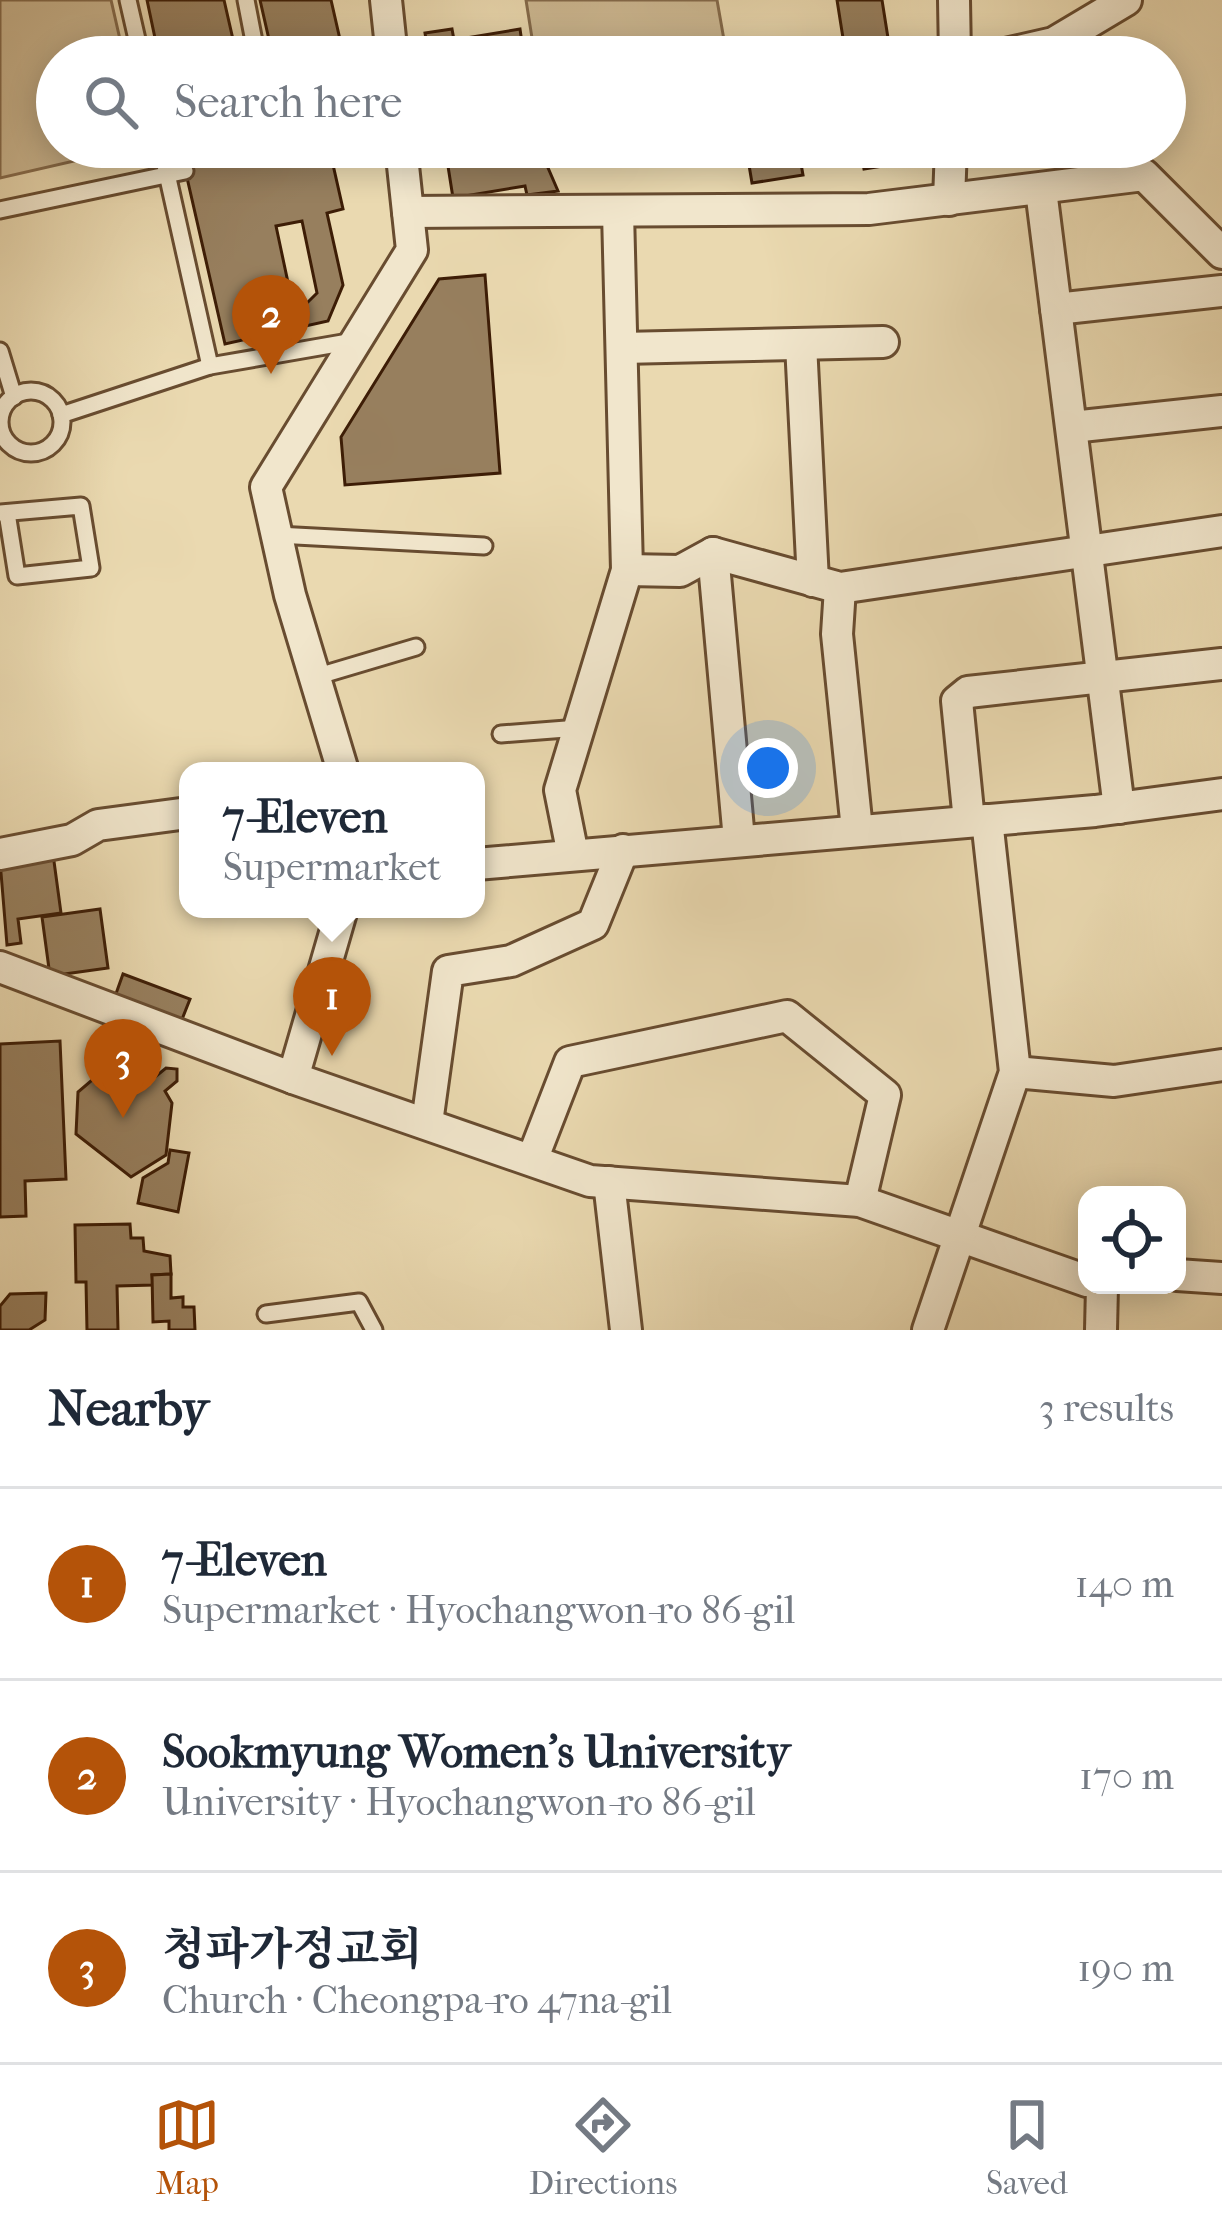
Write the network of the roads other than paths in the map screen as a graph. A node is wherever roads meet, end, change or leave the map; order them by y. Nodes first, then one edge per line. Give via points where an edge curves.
1 (128, 0) edge
2 (246, 0) edge
3 (386, 0) edge
4 (954, 0) edge
5 (1126, 0) edge
6 (136, 36) edge
7 (258, 36) edge
8 (390, 36) edge
9 (955, 36) edge
10 (1066, 36) edge
11 (166, 168) edge
12 (403, 168) edge
13 (950, 168) edge
14 (185, 171) dead end
15 (168, 176) junction
16 (1041, 190) junction
17 (949, 200) junction
18 (0, 210) edge
19 (408, 212) junction
20 (618, 212) junction
21 (1222, 253) edge
22 (1222, 290) edge
23 (1056, 309) junction
24 (358, 340) junction
25 (883, 342) dead end
26 (800, 344) junction
27 (622, 348) junction
28 (0, 351) edge
29 (210, 366) junction
30 (14, 397) junction
31 (1222, 411) edge
32 (61, 415) junction
33 (1072, 427) junction
34 (1, 429) edge
35 (4, 513) edge
36 (1222, 531) edge
37 (277, 535) junction
38 (484, 546) dead end
39 (1088, 549) junction
40 (713, 553) junction
41 (627, 570) junction
42 (826, 585) junction
43 (416, 647) dead end
44 (1222, 664) edge
45 (315, 677) junction
46 (1103, 677) junction
47 (580, 728) junction
48 (501, 734) dead end
49 (339, 762) edge
50 (1222, 794) edge
51 (1119, 808) junction
52 (179, 814) edge
53 (978, 820) junction
54 (857, 830) junction
55 (739, 840) junction
56 (623, 850) junction
57 (0, 854) edge
58 (573, 855) junction
59 (485, 863) edge
60 (339, 918) edge
61 (0, 967) edge
62 (1222, 1065) edge
63 (1015, 1072) junction
64 (293, 1078) junction
65 (427, 1123) junction
66 (532, 1160) junction
67 (609, 1182) junction
68 (860, 1201) junction
69 (958, 1236) junction
70 (1186, 1276) edge
71 (1078, 1278) edge
72 (1222, 1278) edge
73 (1100, 1294) edge
74 (266, 1314) dead end
75 (374, 1330) edge
76 (626, 1330) edge
77 (928, 1330) edge
78 (1101, 1330) edge

1 - 6 lane
2 - 7 lane
3 - 8 street
4 - 9 street
5 - 10 street
11 - 15 lane
12 - 19 street
13 - 17 street
14 - 15 lane
15 - 18 lane
15 - 29 lane
16 - 17 street
16 - 21 street via 1144,175
16 - 23 street
17 - 20 street
19 - 20 street
19 - 24 street via 412,250
20 - 27 street
22 - 23 street
23 - 33 street
24 - 29 lane
24 - 37 street via 266,487
25 - 26 street
26 - 27 street
26 - 42 street
27 - 41 street
28 - 30 lane
29 - 32 lane
30 - 32 lane via 46,395
30 - 34 lane
31 - 33 street
32 - 34 lane via 55,442 38,452 19,450
33 - 39 street
35 - 35 lane via 17,576 91,568 81,506
36 - 39 street
37 - 38 lane
37 - 45 street
39 - 42 street
39 - 46 street
40 - 41 street via 680,571
40 - 42 street
40 - 55 street
41 - 47 street
42 - 54 street
43 - 45 lane
44 - 46 street
45 - 49 street
46 - 51 street
46 - 53 street via 968,692 957,701
47 - 48 lane
47 - 58 street via 560,790
50 - 51 street
51 - 53 street
52 - 57 street via 98,825 72,840
53 - 54 street
53 - 63 street
54 - 55 street
55 - 56 street
56 - 58 street
56 - 65 street via 593,924 511,961 448,971
58 - 59 street
60 - 64 street
61 - 64 street
62 - 63 street via 1114,1081
63 - 69 street
64 - 65 street
65 - 66 street
66 - 67 street
66 - 68 street via 570,1063 787,1016 885,1095
67 - 68 street
67 - 76 street
68 - 69 street
69 - 71 street
69 - 77 street
70 - 72 street
73 - 78 street
74 - 75 lane via 358,1302

